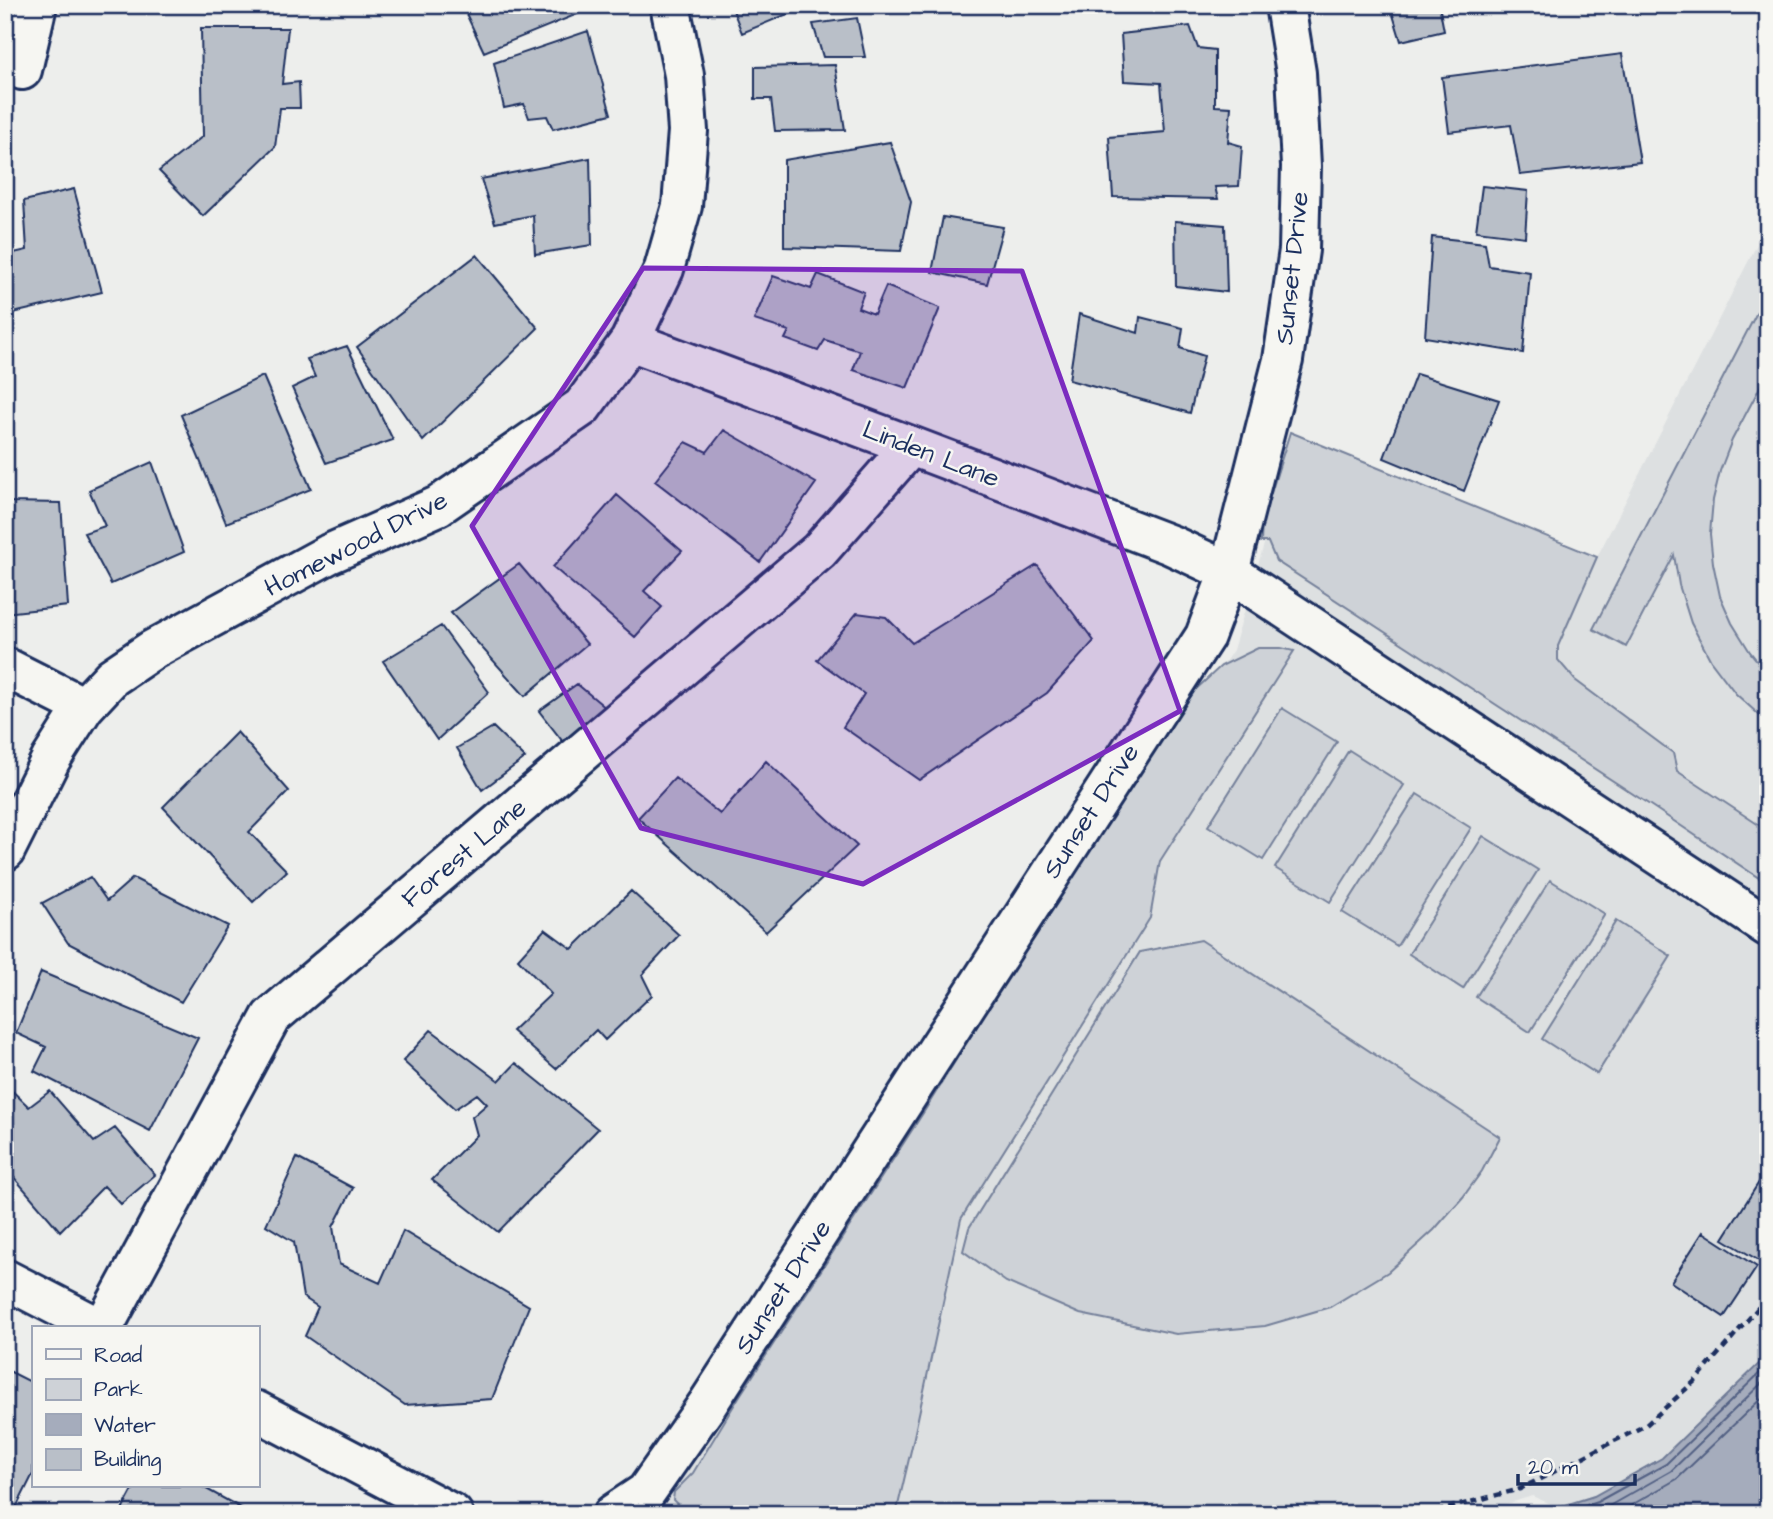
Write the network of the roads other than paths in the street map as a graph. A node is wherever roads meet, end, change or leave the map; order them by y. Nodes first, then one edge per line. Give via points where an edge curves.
1 (37, 5) edge
2 (670, 5) edge
3 (1284, 5) edge
4 (22, 70) dead end
5 (630, 341) junction
6 (911, 446) junction
7 (1229, 572) junction
8 (5, 667) edge
9 (84, 707) junction
10 (5, 851) edge
11 (1768, 927) edge
12 (5, 1279) edge
13 (97, 1326) edge
14 (102, 1326) edge
15 (259, 1412) edge
16 (453, 1514) edge
17 (613, 1514) edge

1 - 4 street
2 - 5 street, Homewood Drive via 684,75 688,131 682,206 664,269
3 - 7 street, Sunset Drive via 1296,73 1301,153 1299,250 1283,360
5 - 6 street, Linden Lane
5 - 9 street, Homewood Drive via 582,407 438,506 328,554 152,650 113,677
6 - 7 street, Linden Lane via 1171,545
6 - 14 street, Forest Lane via 820,551 271,1017
7 - 11 street, Linden Lane
7 - 17 street, Sunset Drive via 1205,636 715,1394 646,1492
8 - 9 street
9 - 10 street, Homewood Drive via 51,759
12 - 13 street
15 - 16 street

